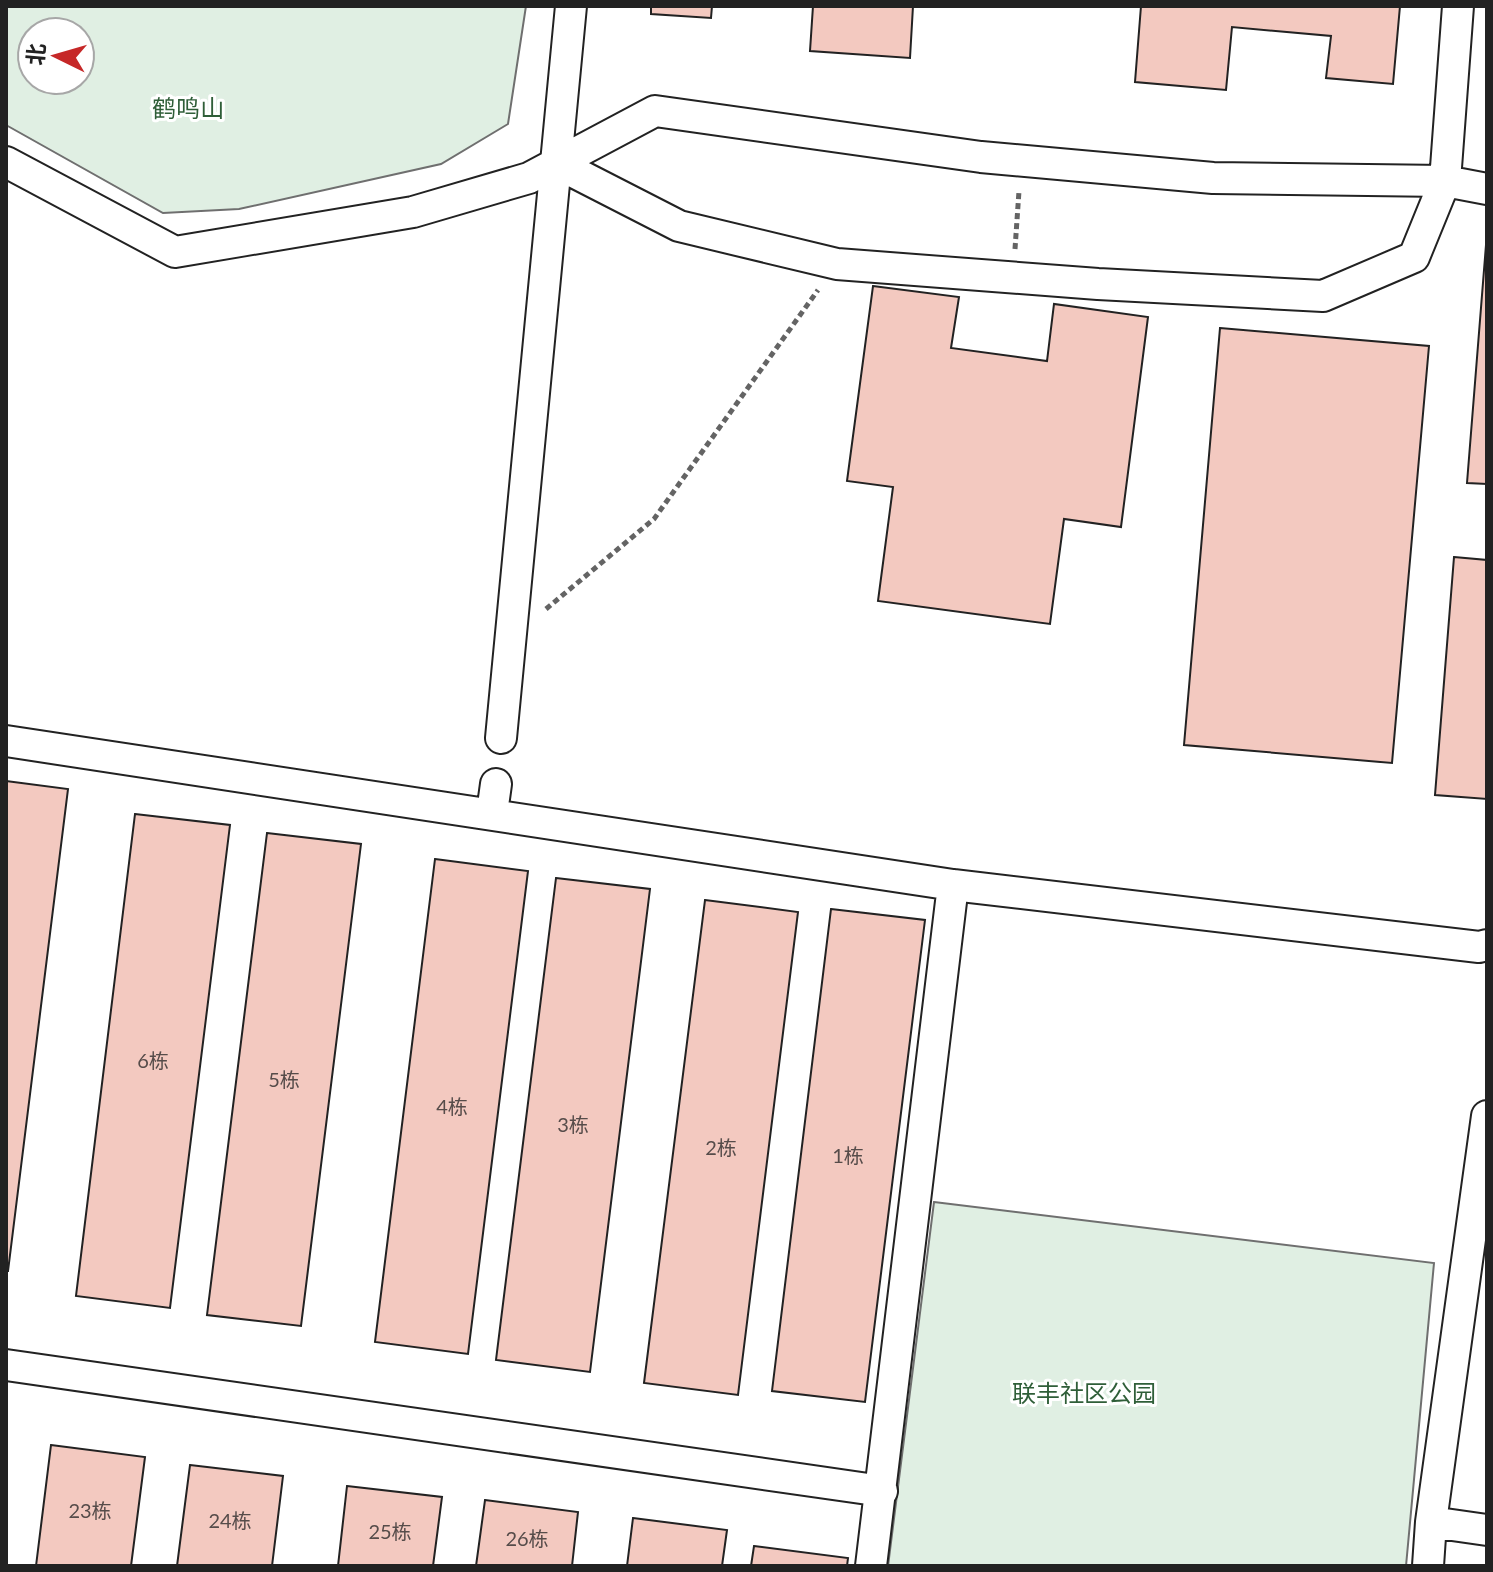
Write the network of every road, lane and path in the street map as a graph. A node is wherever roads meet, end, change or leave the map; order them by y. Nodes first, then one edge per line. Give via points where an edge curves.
1 (571, 6) edge
2 (1458, 6) edge
3 (1021, 161) junction
4 (6, 162) edge
5 (556, 163) junction
6 (1445, 181) junction
7 (1487, 189) edge
8 (837, 264) junction
9 (1012, 278) junction
10 (511, 638) junction
11 (501, 738) dead end
12 (6, 741) edge
13 (953, 885) junction
14 (1487, 945) edge
15 (1487, 1116) edge
16 (6, 1365) edge
17 (882, 1491) junction
18 (1431, 1522) junction
19 (1487, 1530) edge
20 (871, 1566) edge
21 (1428, 1566) edge

1 - 5 street
2 - 6 street
3 - 5 street via 655,111
3 - 6 street via 1213,178
3 - 9 path
4 - 5 street via 175,252 413,212 529,178
5 - 8 street via 679,226
5 - 10 street
6 - 7 street
6 - 9 street via 1414,257 1323,296
8 - 9 street
8 - 10 path via 654,519
10 - 11 street
12 - 13 street via 494,798
13 - 14 street
13 - 17 street
15 - 18 street
16 - 17 street
17 - 20 street
18 - 19 street
18 - 21 street

